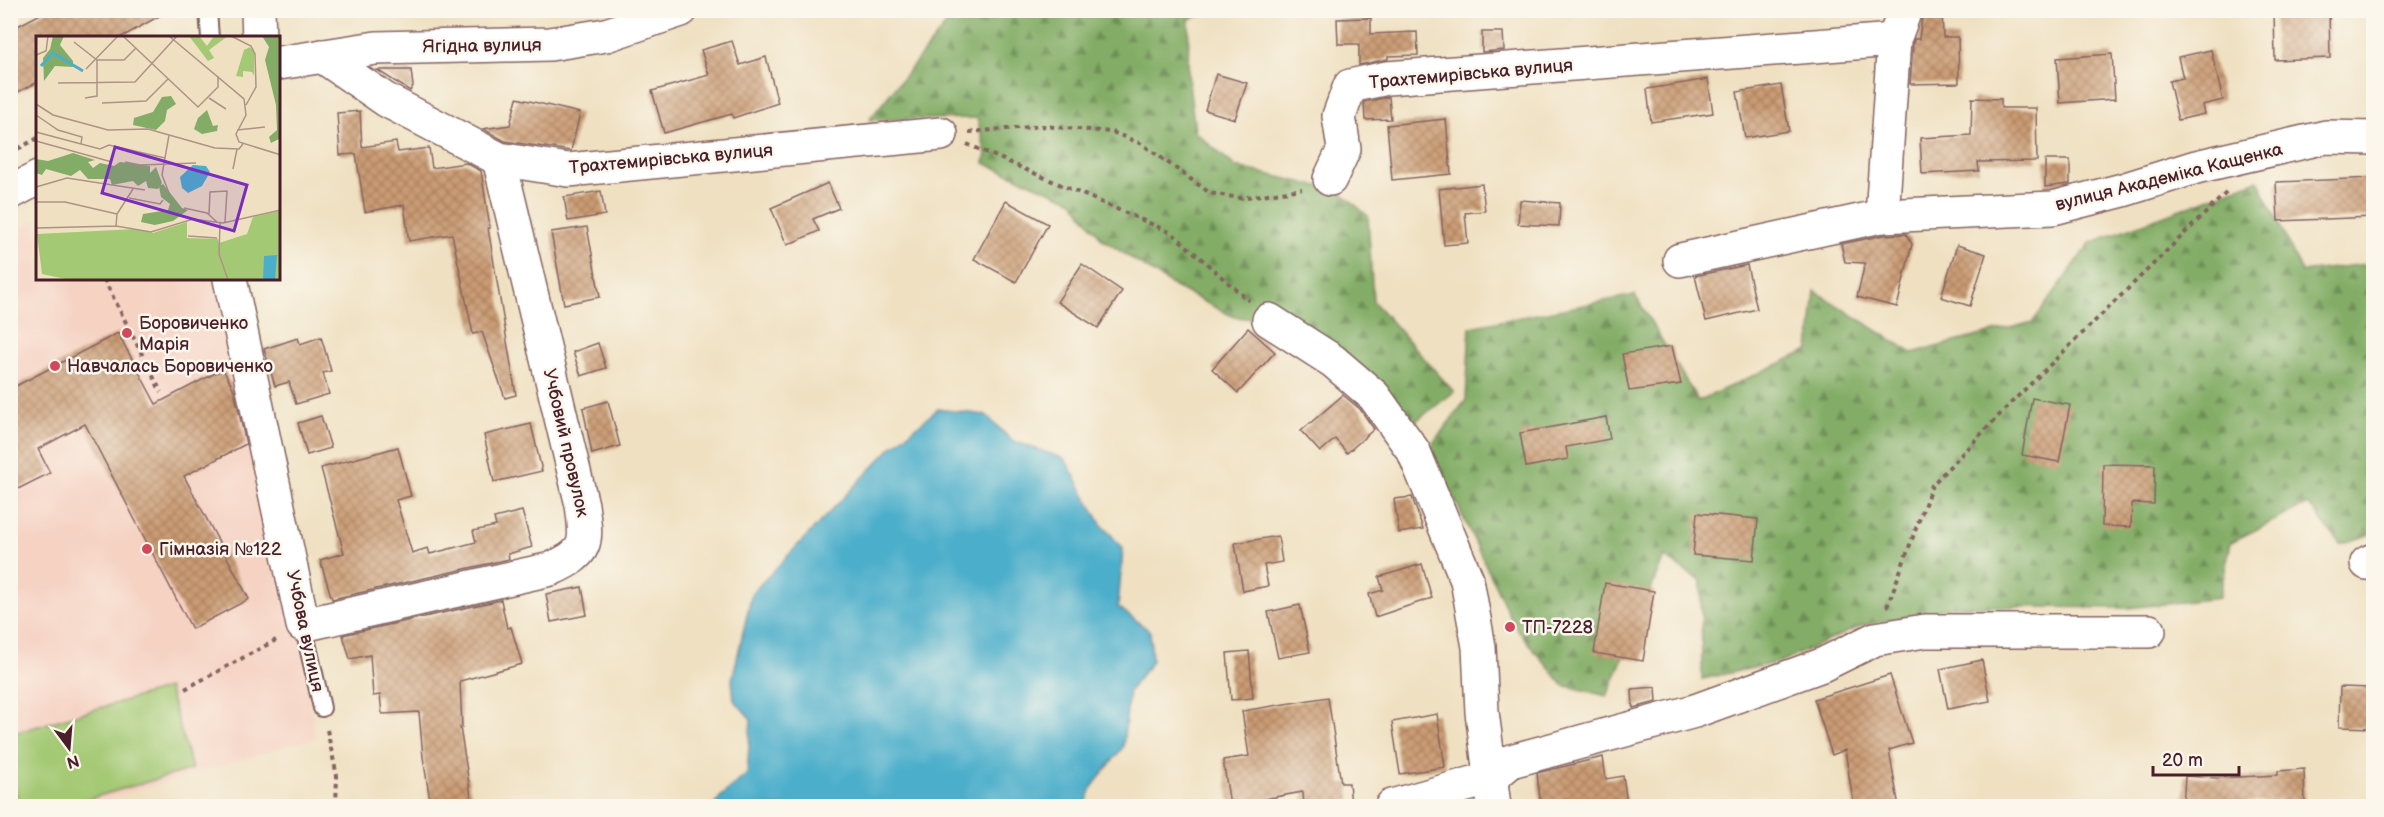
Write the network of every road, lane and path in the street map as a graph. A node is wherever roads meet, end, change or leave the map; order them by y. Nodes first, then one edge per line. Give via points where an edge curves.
1 (208, 10) edge
2 (258, 10) edge
3 (681, 10) edge
4 (1899, 25) edge
5 (210, 36) edge
6 (259, 36) edge
7 (322, 56) junction
8 (280, 63) edge
9 (941, 134) junction
10 (2373, 138) edge
11 (36, 139) edge
12 (10, 153) edge
13 (499, 159) junction
14 (36, 179) edge
15 (1330, 179) joint
16 (2230, 189) dead end
17 (10, 193) edge
18 (1882, 216) junction
19 (1680, 260) dead end
20 (105, 280) edge
21 (230, 280) edge
22 (1269, 320) joint
23 (161, 392) dead end
24 (303, 625) junction
25 (2149, 631) dead end
26 (1875, 639) junction
27 (185, 689) dead end
28 (322, 708) joint
29 (1492, 792) edge
30 (336, 807) edge
31 (1392, 807) edge

1 - 5 lane
2 - 6 street
3 - 7 street, Ягідна вулиця via 606,34 550,44 376,48
4 - 15 street, Трахтемирівська вулиця via 1387,78 1350,86 1339,116 1344,149
4 - 18 street
7 - 8 street, Ягідна вулиця
7 - 13 street, Трахтемирівська вулиця via 386,100
9 - 13 street, Трахтемирівська вулиця via 568,170
9 - 15 path via 1043,126 1112,132 1142,144 1210,193 1240,198 1285,193
9 - 22 path via 1172,233
10 - 18 street, вулиця Академіка Кащенка via 2326,137 2196,167 2053,208
11 - 12 path
13 - 24 street, Учбовий провулок via 582,505 586,537 575,558 551,568
14 - 17 street
16 - 26 path via 1932,485
18 - 19 street, вулиця Академіка Кащенка
20 - 23 path
21 - 24 street, Учбова вулиця
22 - 29 street via 1333,361 1374,396 1414,452 1467,580 1479,647
24 - 27 path
24 - 28 lane, Учбова вулиця
25 - 26 street via 1925,631
26 - 29 street via 1822,665 1695,711 1511,760
28 - 30 path, Учбова вулиця via 338,776
29 - 31 street

